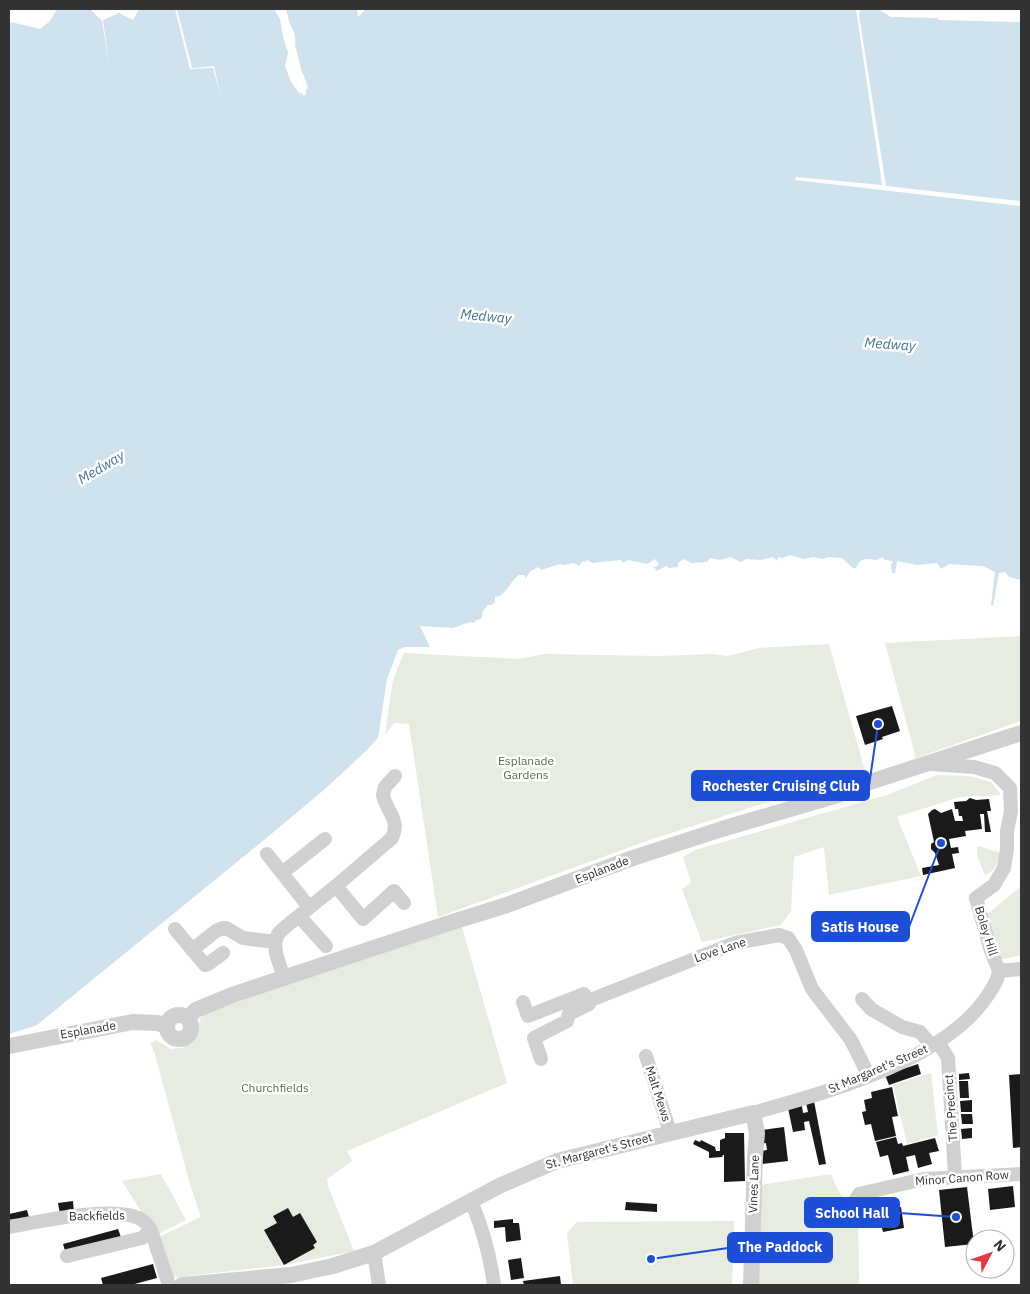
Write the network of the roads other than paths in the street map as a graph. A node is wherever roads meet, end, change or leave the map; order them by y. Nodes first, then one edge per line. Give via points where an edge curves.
1 (1021, 733) edge
2 (928, 764) junction
3 (395, 776) dead end
4 (324, 839) dead end
5 (267, 854) dead end
6 (282, 873) junction
7 (336, 886) junction
8 (404, 903) dead end
9 (304, 912) junction
10 (175, 929) dead end
11 (276, 942) junction
12 (326, 946) dead end
13 (192, 950) junction
14 (223, 953) dead end
15 (1021, 969) edge
16 (1000, 972) junction
17 (284, 979) junction
18 (862, 999) dead end
19 (588, 1001) junction
20 (523, 1002) dead end
21 (935, 1044) junction
22 (9, 1046) edge
23 (646, 1056) dead end
24 (541, 1059) dead end
25 (869, 1076) junction
26 (753, 1112) junction
27 (670, 1132) junction
28 (1021, 1174) edge
29 (955, 1176) junction
30 (471, 1202) junction
31 (852, 1206) dead end
32 (9, 1227) edge
33 (151, 1230) junction
34 (374, 1253) junction
35 (67, 1256) dead end
36 (169, 1285) edge
37 (188, 1285) edge
38 (380, 1285) edge
39 (494, 1285) edge
40 (751, 1285) edge

1 - 2 street, Esplanade
2 - 16 street, Boley Hill via 974,767 995,773 1010,788 1011,811 1004,868 994,885 976,898
2 - 17 street, Esplanade via 651,852 458,922
3 - 7 street via 385,787 383,795 395,822 393,836
4 - 6 street
5 - 6 street
6 - 9 street
7 - 8 street via 363,919 394,892
7 - 9 street
9 - 11 street via 281,931
9 - 12 street
10 - 13 street
11 - 13 street via 243,938 223,928
11 - 17 street via 275,950
13 - 14 street via 206,965
15 - 16 street, Boley Hill
16 - 21 street, St Margaret's Street via 977,1009 961,1026
17 - 22 street, Esplanade via 196,1010 187,1018 191,1029 185,1037 175,1038 167,1027 158,1023 133,1022
18 - 21 street via 871,1009 920,1032
19 - 20 street, Love Lane via 584,994 528,1016
19 - 24 street, Love Lane via 589,1004 569,1014 568,1021 534,1038
19 - 25 street, Love Lane via 735,943 779,935 788,938 796,950 812,989 851,1040
21 - 25 street, St Margaret's Street
21 - 29 street, The Precinct via 948,1058
23 - 27 street, Malt Mews
25 - 26 street, St Margaret's Street via 826,1092
26 - 27 street, St. Margaret's Street
26 - 40 street, Vines Lane via 758,1133
27 - 30 street, St. Margaret's Street via 557,1160
28 - 29 street, Minor Canon Row
29 - 31 street, Minor Canon Row via 875,1189 859,1194
30 - 34 street, St. Margaret's Street
30 - 39 street via 480,1222
32 - 33 street, Backfields via 108,1214 134,1216 147,1223
33 - 35 street via 142,1238
33 - 36 street
34 - 37 street via 333,1266 291,1274
34 - 38 street

